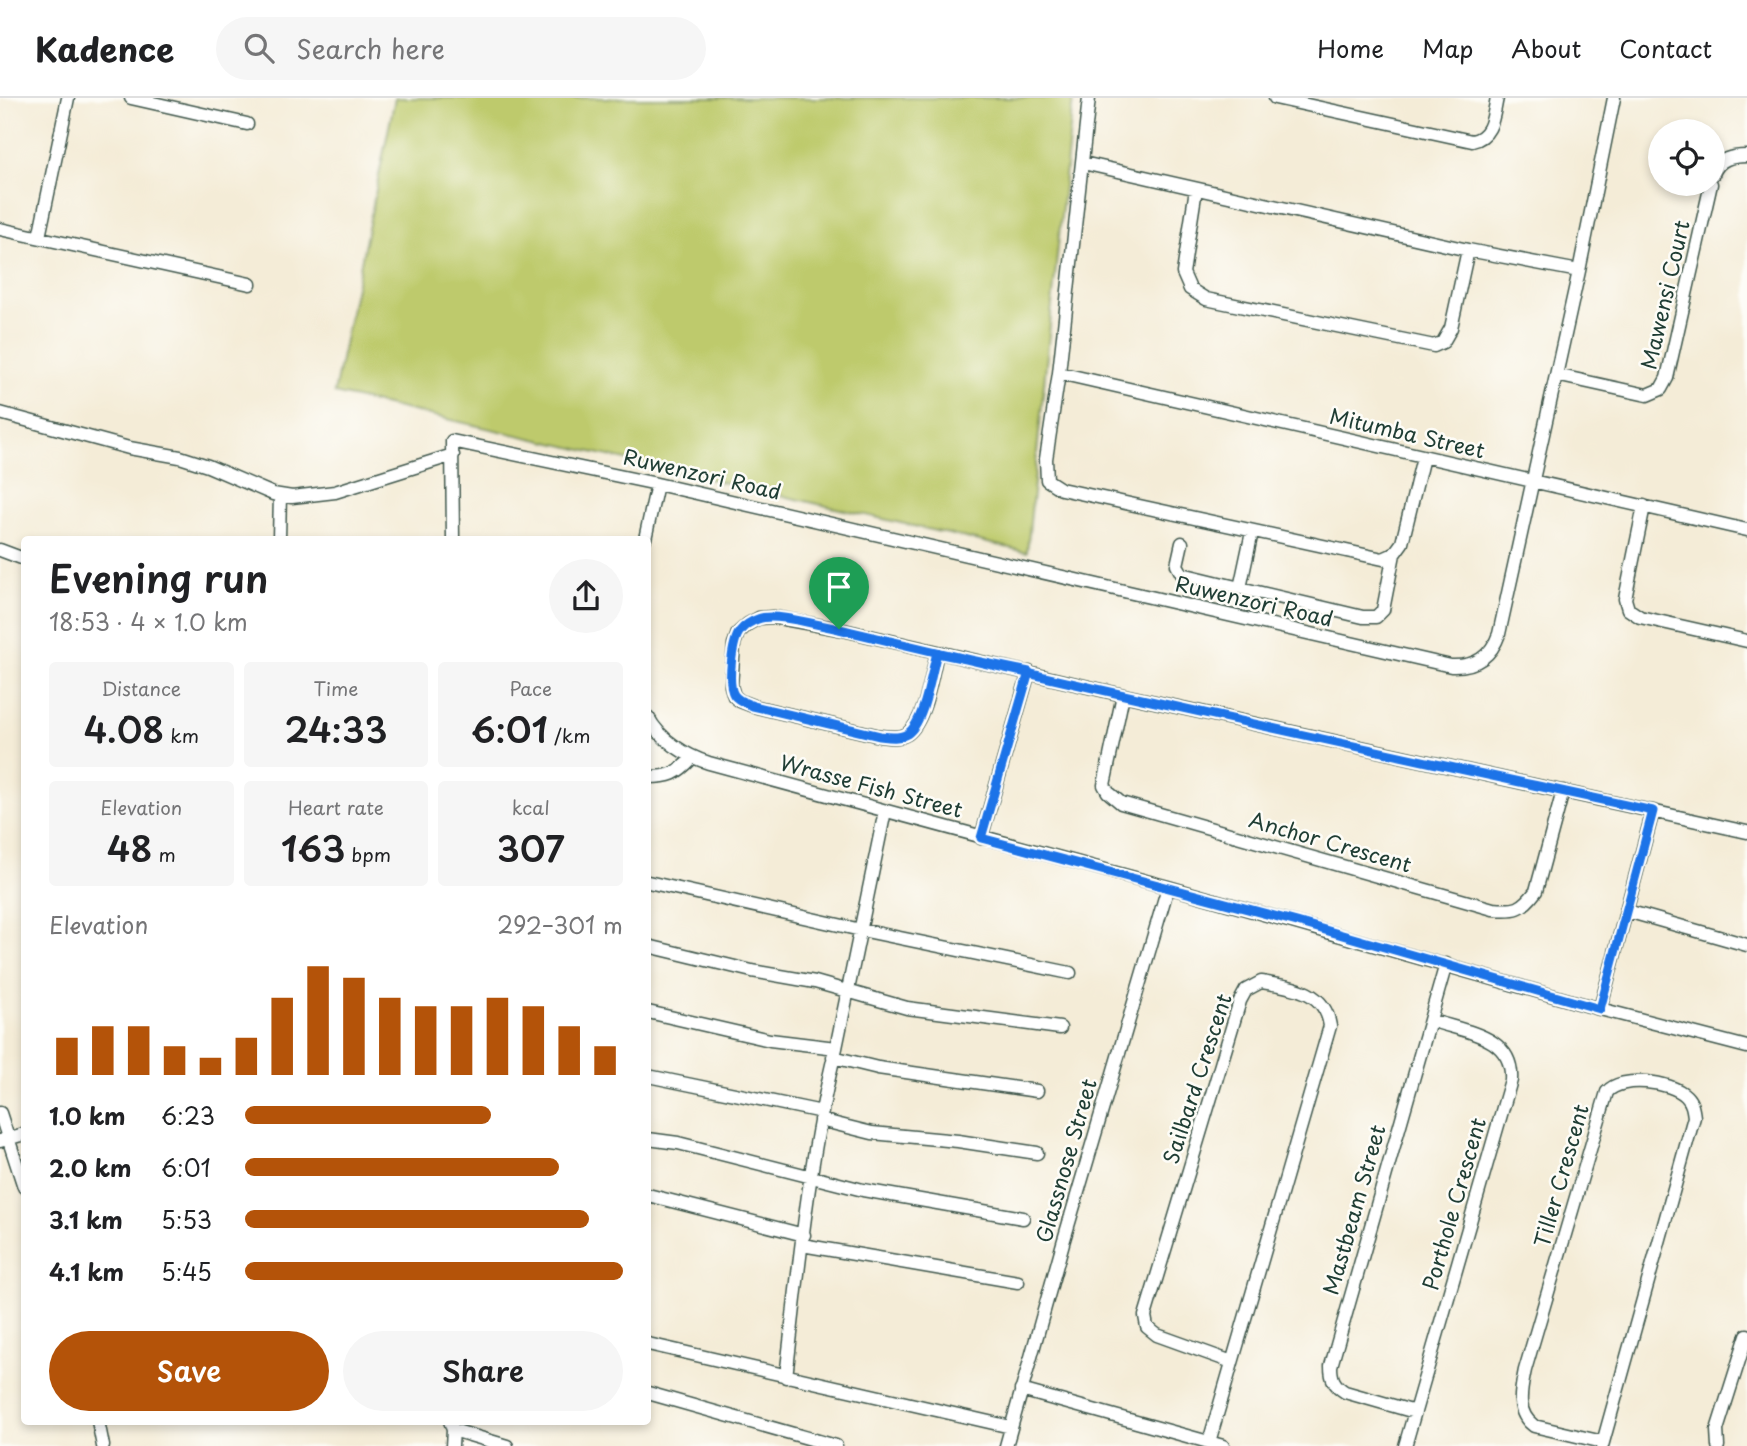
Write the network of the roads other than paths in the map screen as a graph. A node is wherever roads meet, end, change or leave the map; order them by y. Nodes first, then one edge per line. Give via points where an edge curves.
1 (68, 98) edge
2 (131, 98) edge
3 (1089, 98) edge
4 (1275, 98) edge
5 (1497, 98) edge
6 (1614, 98) edge
7 (247, 124) dead end
8 (1747, 156) edge
9 (1725, 159) edge
10 (1083, 163) junction
11 (1196, 189) junction
12 (1708, 196) edge
13 (0, 229) edge
14 (39, 237) junction
15 (1468, 250) junction
16 (1579, 271) junction
17 (250, 284) dead end
18 (1059, 373) junction
19 (1556, 375) junction
20 (0, 413) edge
21 (453, 455) junction
22 (1423, 457) junction
23 (1532, 482) junction
24 (657, 484) junction
25 (280, 495) junction
26 (1644, 506) junction
27 (1747, 530) edge
28 (1252, 532) junction
29 (279, 536) edge
30 (453, 536) edge
31 (646, 536) edge
32 (1182, 543) dead end
33 (0, 550) edge
34 (1394, 554) junction
35 (21, 558) edge
36 (1240, 588) junction
37 (1747, 641) edge
38 (937, 653) junction
39 (1029, 672) junction
40 (1123, 695) junction
41 (651, 720) edge
42 (692, 758) junction
43 (651, 777) edge
44 (1563, 791) junction
45 (885, 811) junction
46 (1653, 811) junction
47 (1747, 832) edge
48 (981, 838) junction
49 (651, 883) edge
50 (1168, 887) junction
51 (1627, 911) junction
52 (861, 930) junction
53 (1747, 945) edge
54 (651, 947) edge
55 (1446, 964) junction
56 (1070, 973) dead end
57 (846, 991) junction
58 (1600, 1009) junction
59 (651, 1013) edge
60 (1430, 1020) junction
61 (1060, 1028) dead end
62 (1747, 1047) edge
63 (835, 1053) junction
64 (651, 1077) edge
65 (1037, 1091) dead end
66 (0, 1113) edge
67 (821, 1116) junction
68 (21, 1135) edge
69 (651, 1139) edge
70 (4, 1140) edge
71 (1037, 1153) dead end
72 (810, 1177) junction
73 (21, 1180) edge
74 (651, 1196) edge
75 (1023, 1217) dead end
76 (803, 1240) junction
77 (1018, 1282) dead end
78 (1747, 1335) edge
79 (651, 1345) edge
80 (1232, 1362) junction
81 (786, 1377) junction
82 (1021, 1390) junction
83 (651, 1394) edge
84 (1415, 1412) junction
85 (99, 1425) edge
86 (452, 1426) edge
87 (1011, 1427) junction
88 (1216, 1444) edge
89 (1602, 1444) edge
90 (103, 1446) edge
91 (452, 1446) edge
92 (507, 1446) edge
93 (836, 1446) edge
94 (1006, 1446) edge
95 (1405, 1446) edge
96 (1718, 1446) edge

1 - 14 street
2 - 7 street
3 - 10 street
4 - 5 street via 1472,141 1488,131
6 - 16 street, Ruwenzori Road
8 - 9 street
10 - 11 street
10 - 18 street
11 - 15 street
11 - 15 street via 1183,273 1189,289 1206,299 1434,346 1443,342 1451,328
12 - 19 street, Mawensi Court via 1661,389 1647,395
13 - 14 street
14 - 17 street
15 - 16 street
16 - 19 street, Ruwenzori Road
18 - 22 street, Mitumba Street
18 - 28 street via 1047,480 1061,489
19 - 23 street, Ruwenzori Road
20 - 25 street via 180,457
21 - 24 street, Ruwenzori Road via 452,441
21 - 25 street via 335,492
21 - 30 street
22 - 23 street, Mitumba Street
22 - 34 street via 1402,543
23 - 24 street, Ruwenzori Road via 1496,642 1480,660 1459,667
23 - 26 street, Mitumba Street
24 - 31 street
25 - 29 street
26 - 27 street, Mitumba Street
26 - 37 street via 1625,599 1628,610 1640,617
28 - 34 street via 1378,559
28 - 36 street
32 - 36 street via 1177,565 1182,574
33 - 35 street
34 - 36 street via 1383,610 1376,617
38 - 38 street via 839,629 759,618 738,632 731,686 740,701 753,706 897,737 906,735 920,716
38 - 39 street
39 - 40 street
39 - 48 street
40 - 44 street
40 - 44 street, Anchor Crescent via 1104,785 1121,803 1493,909 1512,911 1526,905 1536,891
41 - 42 street, Wrasse Fish Street
42 - 43 street via 678,772
42 - 45 street, Wrasse Fish Street
44 - 46 street
45 - 48 street, Wrasse Fish Street
45 - 52 street
46 - 47 street
46 - 51 street
48 - 50 street, Wrasse Fish Street
49 - 52 street
50 - 55 street, Wrasse Fish Street
50 - 82 street, Glassnose Street
51 - 53 street
51 - 58 street
52 - 56 street
52 - 57 street
54 - 57 street
55 - 58 street, Wrasse Fish Street
55 - 60 street, Mastbeam Street
57 - 61 street via 907,1008
57 - 63 street
58 - 62 street, Wrasse Fish Street
59 - 63 street
60 - 84 street, Porthole Crescent via 1501,1047 1512,1068
60 - 84 street, Mastbeam Street via 1331,1366 1336,1387 1345,1392
63 - 65 street via 878,1068
63 - 67 street
64 - 67 street
66 - 70 street
67 - 71 street via 872,1133
67 - 72 street
68 - 70 street
69 - 72 street
70 - 73 street
72 - 75 street
72 - 76 street
74 - 76 street
76 - 77 street
76 - 81 street
78 - 96 street via 1717,1430
79 - 81 street
80 - 80 street, Sailbard Crescent via 1330,1026 1321,1002 1261,982 1245,990 1240,1001 1145,1316 1147,1327 1157,1335
80 - 88 street, Sailbard Crescent
81 - 87 street
82 - 87 street, Glassnose Street
82 - 88 street
83 - 93 street
84 - 95 street, Porthole Crescent
85 - 90 street
86 - 91 street
86 - 92 street
87 - 94 street, Glassnose Street
89 - 89 street, Tiller Crescent via 1694,1117 1681,1092 1640,1082 1618,1084 1607,1092 1521,1389 1522,1412 1534,1426

